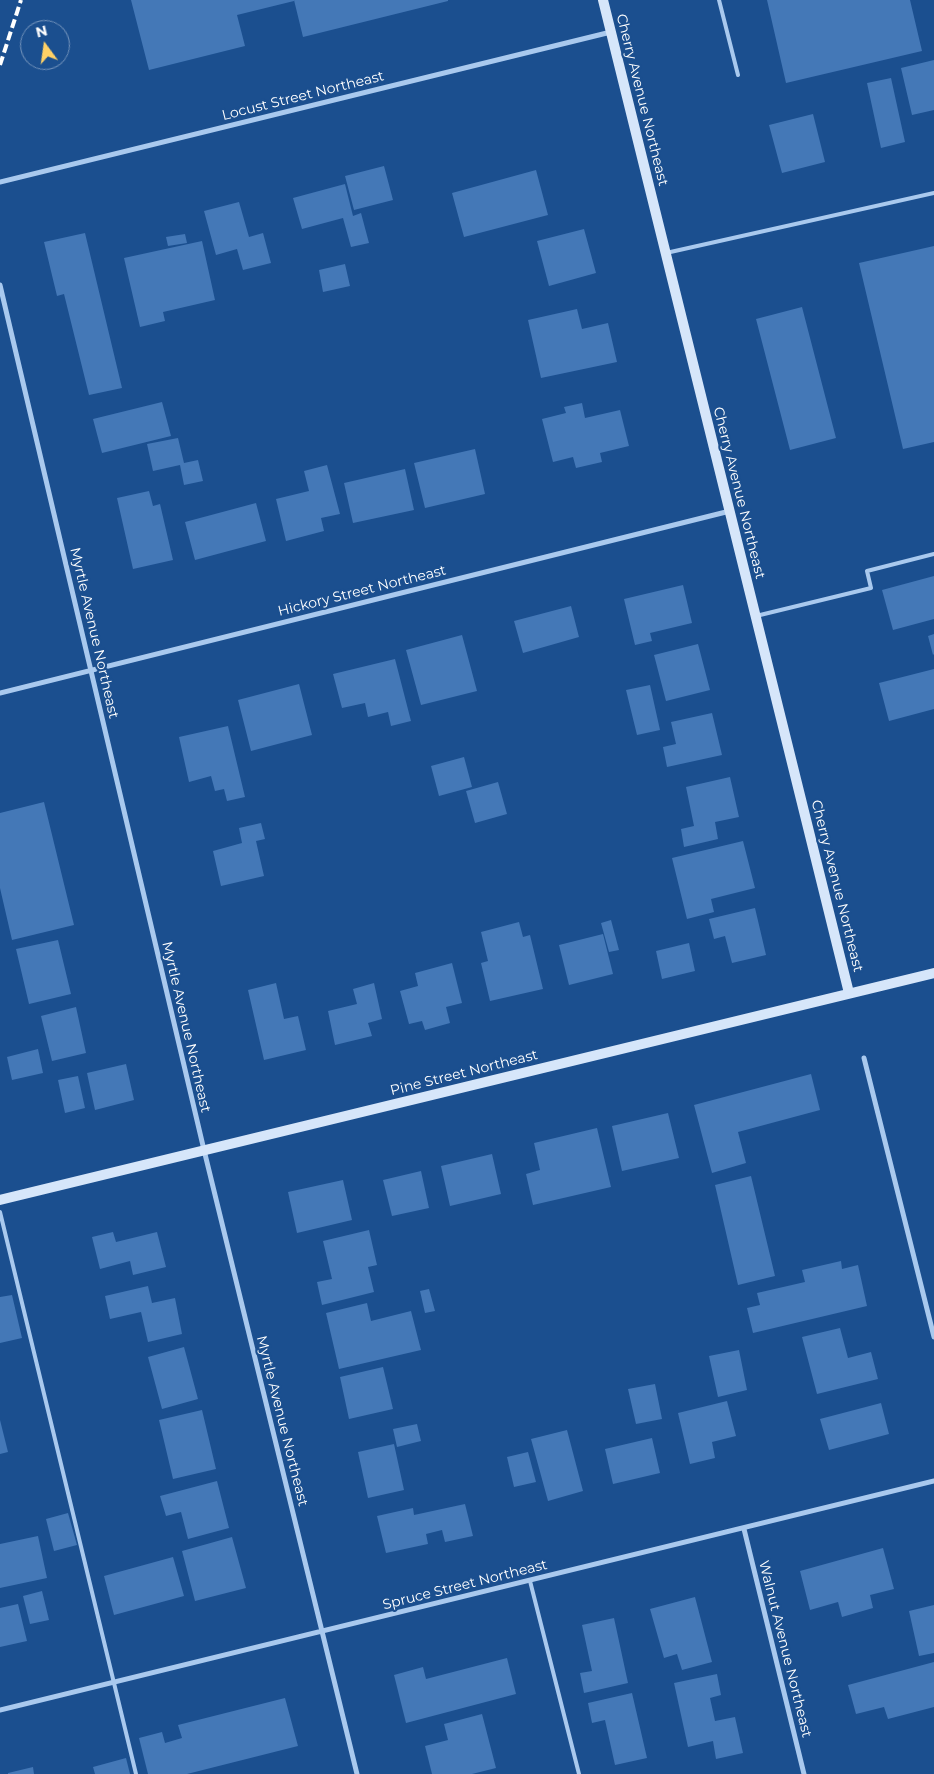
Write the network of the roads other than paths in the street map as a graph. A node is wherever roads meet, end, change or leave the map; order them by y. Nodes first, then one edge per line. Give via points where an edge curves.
1 (603, 0) edge
2 (719, 0) edge
3 (611, 32) junction
4 (738, 75) dead end
5 (0, 182) edge
6 (934, 193) edge
7 (666, 253) junction
8 (0, 284) edge
9 (730, 511) junction
10 (934, 554) edge
11 (756, 616) junction
12 (91, 671) junction
13 (0, 693) edge
14 (934, 973) edge
15 (849, 993) junction
16 (864, 1058) dead end
17 (204, 1150) junction
18 (0, 1200) edge
19 (0, 1212) edge
20 (934, 1337) edge
21 (934, 1481) edge
22 (744, 1528) junction
23 (530, 1581) junction
24 (322, 1631) junction
25 (113, 1682) junction
26 (0, 1710) edge
27 (136, 1774) edge
28 (357, 1774) edge
29 (578, 1774) edge
30 (804, 1774) edge

1 - 3 main road, Cherry Avenue Northeast
2 - 4 lane
3 - 5 street, Locust Street Northeast
3 - 7 main road, Cherry Avenue Northeast
6 - 7 lane
7 - 9 main road, Cherry Avenue Northeast
8 - 12 street, Myrtle Avenue Northeast
9 - 11 main road, Cherry Avenue Northeast
9 - 12 street, Hickory Street Northeast
10 - 11 lane via 867,571 871,588
11 - 15 main road, Cherry Avenue Northeast
12 - 13 street, Hickory Street Northeast
12 - 17 street, Myrtle Avenue Northeast
14 - 15 main road, Pine Street Northeast
15 - 17 main road, Pine Street Northeast
16 - 20 street
17 - 18 main road, Pine Street Northeast
17 - 24 street, Myrtle Avenue Northeast
19 - 25 lane
21 - 22 street, Spruce Street Northeast
22 - 23 street, Spruce Street Northeast
22 - 30 street, Walnut Avenue Northeast
23 - 24 street, Spruce Street Northeast
23 - 29 lane
24 - 25 street, Spruce Street Northeast
24 - 28 street, Myrtle Avenue Northeast
25 - 26 street, Spruce Street Northeast
25 - 27 lane

